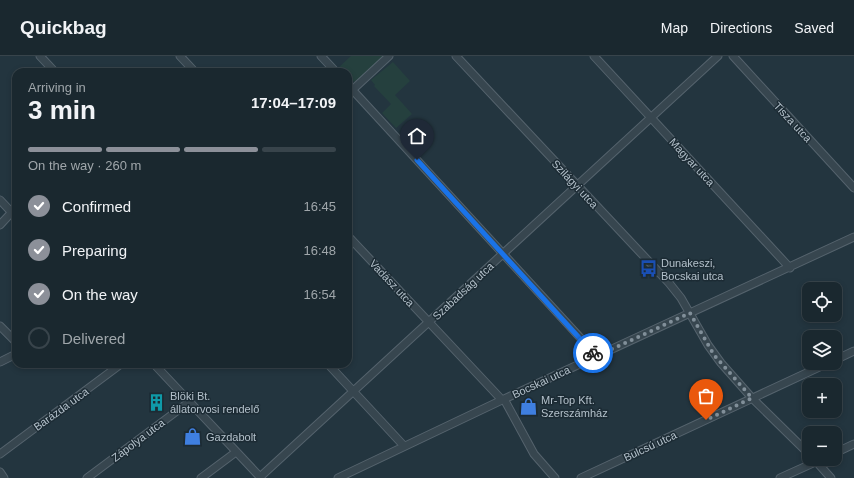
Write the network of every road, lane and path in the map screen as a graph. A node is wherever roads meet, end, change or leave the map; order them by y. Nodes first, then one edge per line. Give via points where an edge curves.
1 (40, 56) edge
2 (180, 56) edge
3 (321, 56) edge
4 (389, 56) edge
5 (456, 56) edge
6 (594, 56) edge
7 (718, 56) edge
8 (733, 56) edge
9 (51, 68) edge
10 (191, 68) edge
11 (332, 68) edge
12 (352, 88) edge
13 (352, 92) edge
14 (651, 117) junction
15 (576, 186) junction
16 (854, 188) edge
17 (0, 200) edge
18 (12, 212) edge
19 (12, 216) edge
20 (0, 225) edge
21 (854, 237) edge
22 (352, 240) edge
23 (503, 254) junction
24 (790, 268) junction
25 (690, 313) junction
26 (429, 322) junction
27 (0, 326) edge
28 (12, 338) edge
29 (854, 351) edge
30 (12, 356) edge
31 (597, 356) junction
32 (842, 357) edge
33 (0, 362) edge
34 (116, 368) edge
35 (158, 368) edge
36 (332, 368) edge
37 (813, 370) edge
38 (353, 392) junction
39 (752, 398) junction
40 (503, 399) junction
41 (189, 402) junction
42 (854, 444) edge
43 (404, 446) junction
44 (802, 447) edge
45 (842, 450) edge
46 (236, 452) junction
47 (0, 454) edge
48 (805, 466) edge
49 (822, 466) edge
50 (0, 472) edge
51 (4, 478) edge
52 (86, 478) edge
53 (201, 478) edge
54 (260, 478) edge
55 (338, 478) edge
56 (555, 478) edge
57 (581, 478) edge
58 (780, 478) edge
59 (831, 478) edge

1 - 9 street
2 - 10 street
3 - 11 street
4 - 12 street
5 - 15 street, Szilágyi utca
6 - 14 street, Magyar utca
7 - 14 street, Szabadság utca
8 - 16 street, Tisza utca
13 - 23 street
14 - 15 street, Szabadság utca
14 - 24 street, Magyar utca
15 - 23 street, Szabadság utca
15 - 25 street, Szilágyi utca via 669,283
17 - 18 street
19 - 20 street
21 - 24 street, Bocskai utca
22 - 26 street, Vadász utca
23 - 26 street, Szabadság utca
23 - 31 street
24 - 25 street, Bocskai utca
25 - 31 street, Bocskai utca
25 - 39 street, Szilágyi utca via 714,355
26 - 38 street, Szabadság utca
26 - 40 street, Vadász utca
27 - 28 street
29 - 32 street
30 - 33 street
31 - 40 street, Bocskai utca
34 - 47 street, Barázda utca
35 - 41 street
36 - 38 street
37 - 39 street, Bulcsú utca
38 - 43 street
38 - 54 street, Szabadság utca
39 - 44 street, Szilágyi utca
39 - 57 street, Bulcsú utca
40 - 43 street, Bocskai utca
40 - 56 street, Vadász utca via 534,454
41 - 46 street
41 - 52 street, Zápolya utca
42 - 45 street
43 - 55 street, Bocskai utca
46 - 53 street
46 - 54 street
48 - 58 street
49 - 59 street
50 - 51 street

